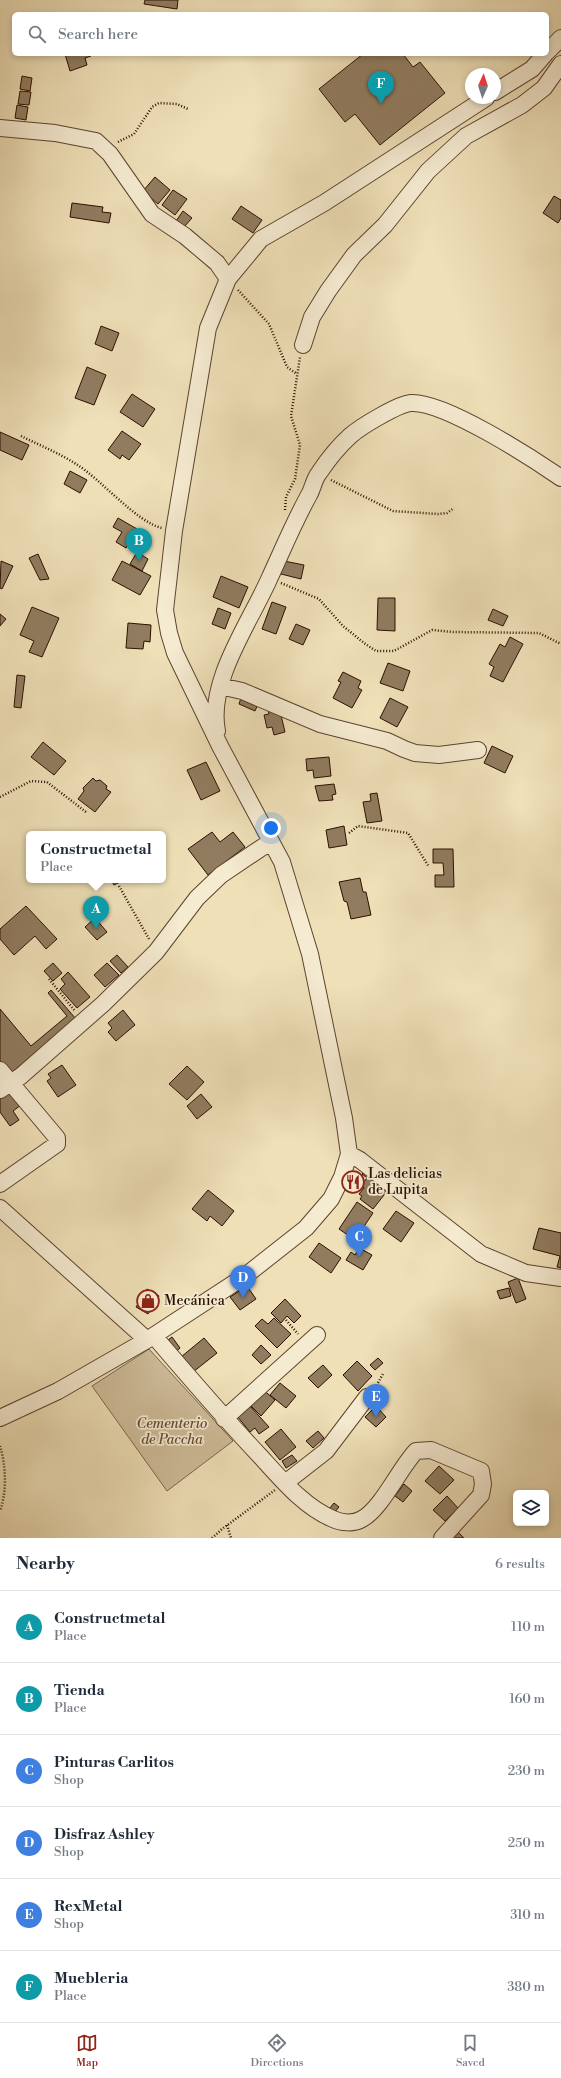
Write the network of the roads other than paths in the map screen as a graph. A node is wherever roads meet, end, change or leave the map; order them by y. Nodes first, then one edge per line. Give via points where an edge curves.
1 (561, 38) edge
2 (549, 50) edge
3 (543, 56) edge
4 (561, 64) edge
5 (501, 88) edge
6 (477, 104) edge
7 (0, 128) edge
8 (228, 279) junction
9 (303, 345) road end
10 (561, 478) edge
11 (220, 686) junction
12 (220, 746) junction
13 (478, 750) dead end
14 (270, 842) junction
15 (3, 1081) edge
16 (349, 1154) junction
17 (0, 1184) edge
18 (0, 1208) edge
19 (561, 1278) edge
20 (150, 1338) junction
21 (312, 1339) road end
22 (367, 1397) dead end
23 (0, 1418) edge
24 (224, 1418) junction
25 (285, 1483) junction
26 (442, 1538) edge

1 - 2 street
3 - 5 street via 532,69
4 - 9 street via 544,88 522,105 466,136 428,171 385,225 354,255 328,291 312,317
6 - 8 street via 324,203 260,239
7 - 8 street via 55,132 96,141 110,154 152,214 185,236 217,263
8 - 12 street via 208,328 174,531 165,610 176,653
10 - 11 street via 491,434 441,410 412,403 401,405 351,436 318,473 295,518 270,579 244,627
11 - 12 street via 214,716
11 - 13 street via 242,691 320,724 387,741 415,752 440,755
12 - 14 street
14 - 15 street via 221,875 197,898 156,952 84,1022 21,1076
14 - 16 street via 282,862 310,954
15 - 17 street via 57,1138 57,1144
16 - 19 street via 481,1254 526,1273
16 - 20 street via 342,1177 331,1199 306,1228 245,1276
18 - 20 street
20 - 23 street via 58,1391
20 - 24 street
21 - 24 street
22 - 25 street via 326,1451
24 - 25 street
25 - 26 street via 332,1519 351,1523 362,1520 376,1506 416,1451 431,1450 481,1471 483,1484 481,1495

